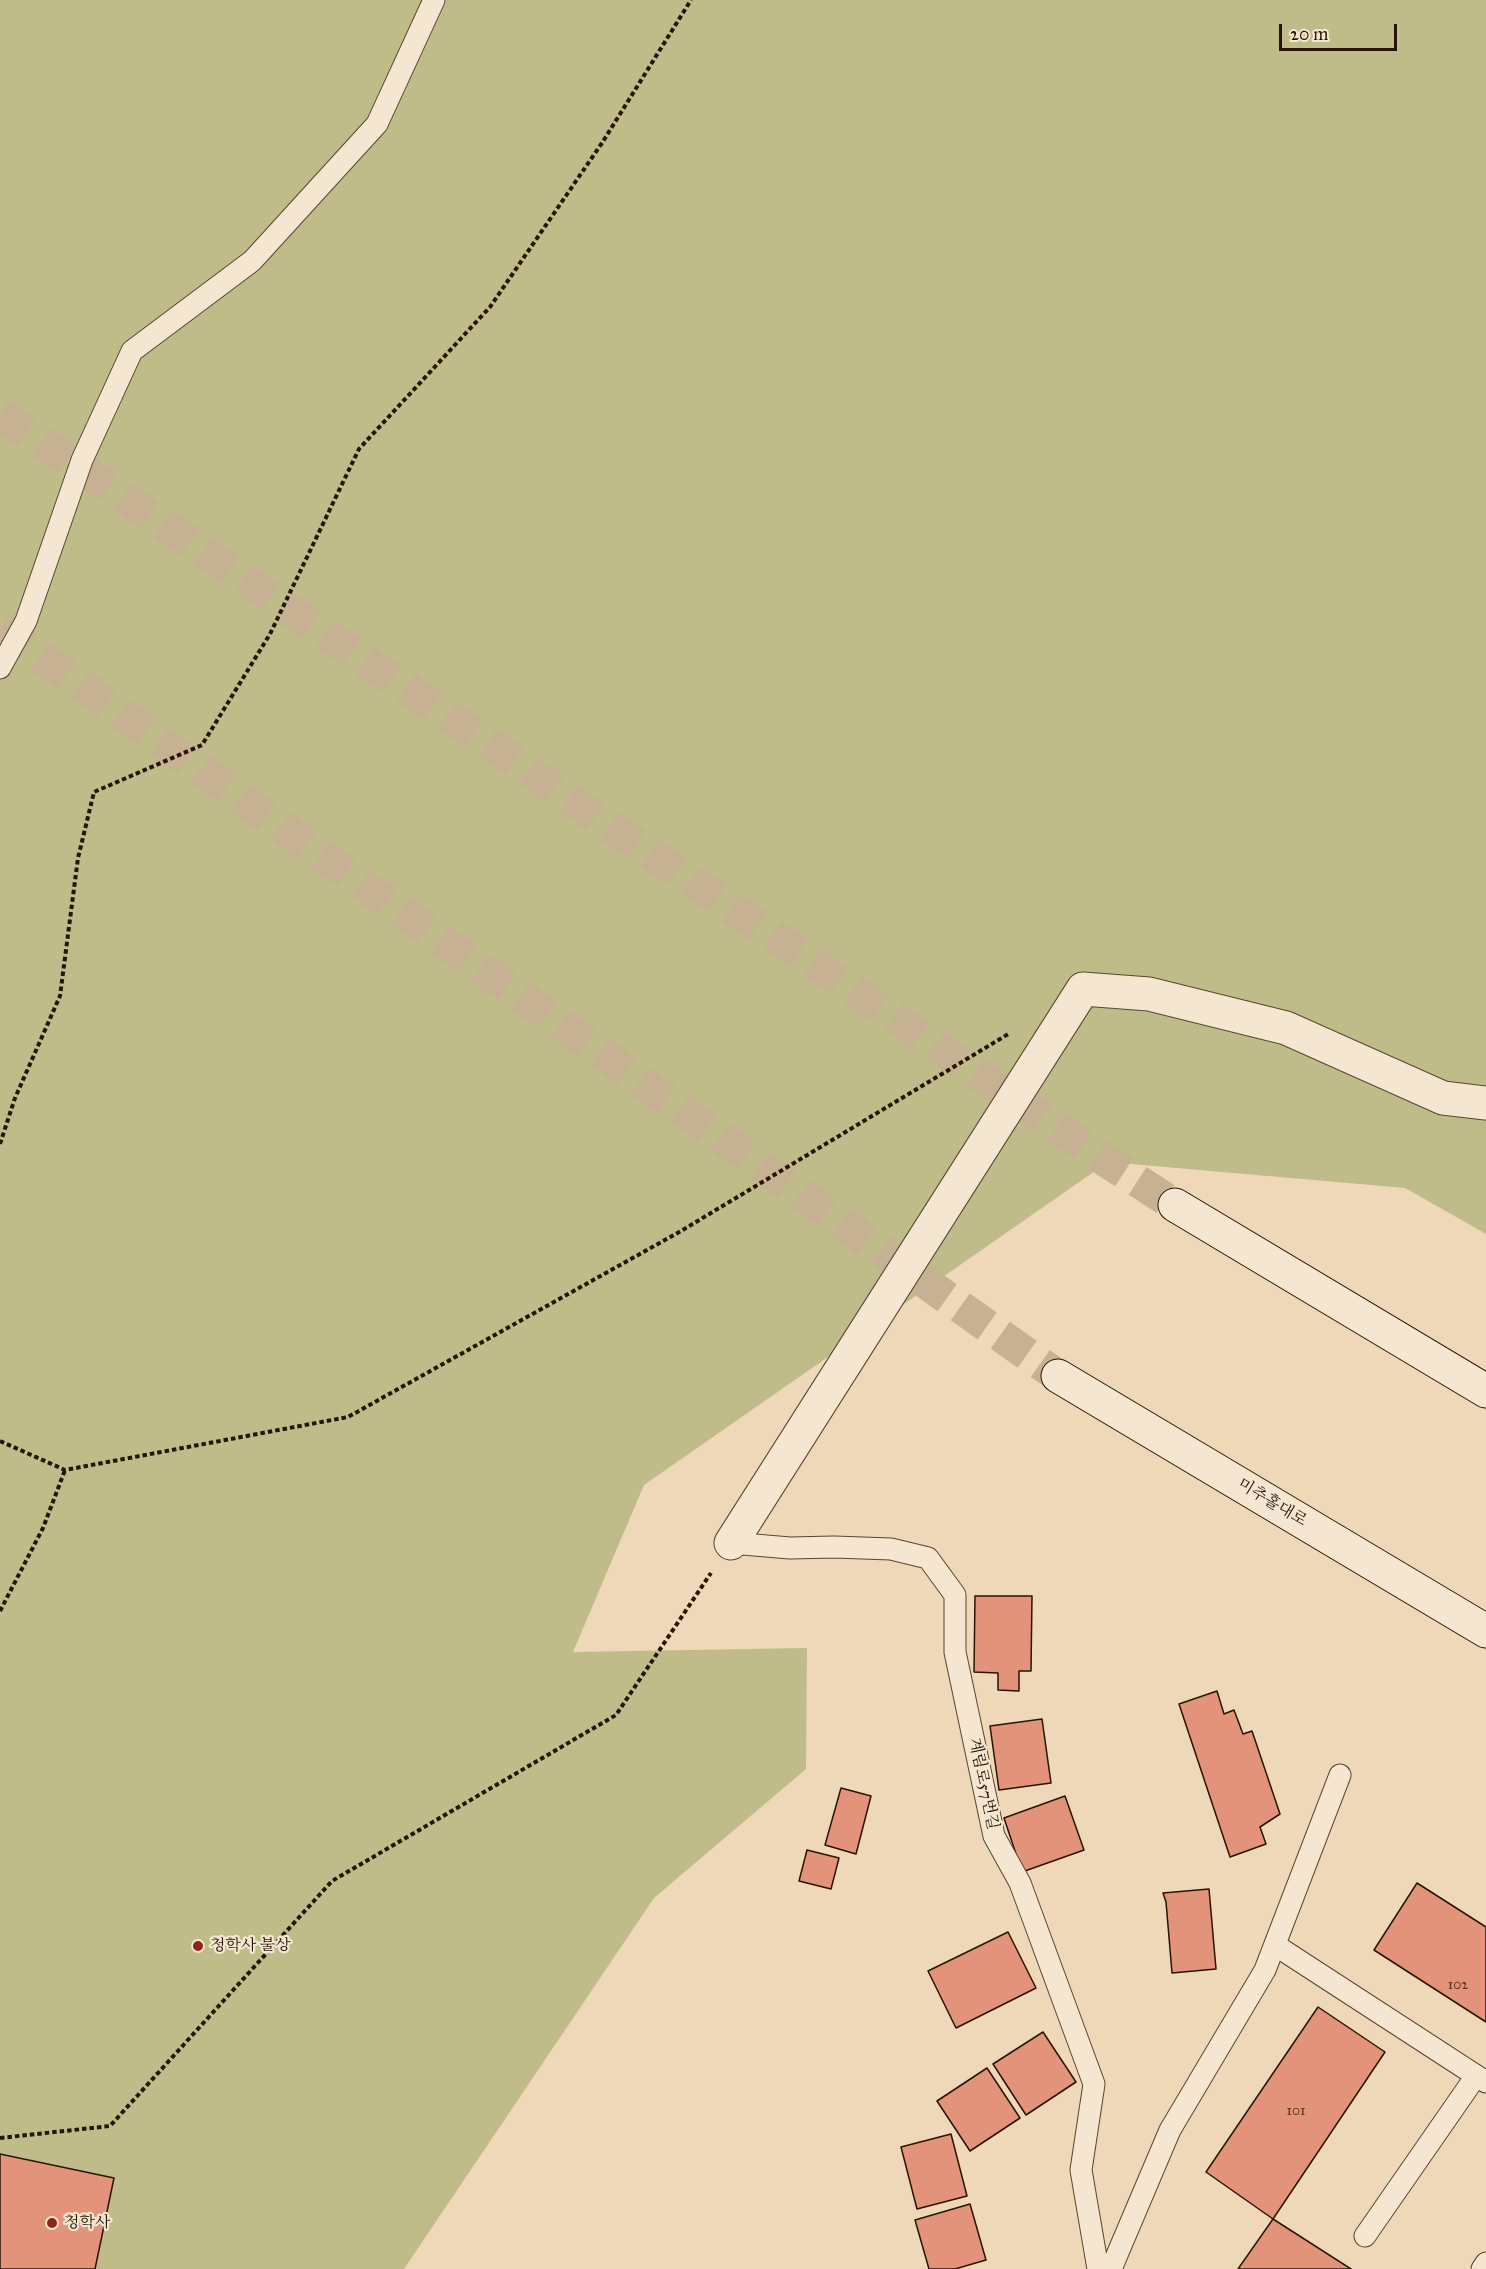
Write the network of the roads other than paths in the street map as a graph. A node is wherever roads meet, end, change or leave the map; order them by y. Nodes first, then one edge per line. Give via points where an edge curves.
1 (434, 0) edge
2 (0, 668) edge
3 (1486, 1103) edge
4 (1175, 1205) tunnel mouth
5 (1058, 1376) tunnel mouth
6 (1486, 1391) edge
7 (731, 1543) joint
8 (1486, 1631) edge
9 (1340, 1775) dead end
10 (1275, 1945) junction
11 (1481, 2079) edge
12 (1365, 2236) dead end
13 (1486, 2263) edge
14 (1098, 2269) edge
15 (1111, 2269) edge
16 (1482, 2269) edge

1 - 2 lane via 377,124 252,261 132,351 82,460 26,621
3 - 7 street via 1443,1098 1286,1028 1149,994 1083,989
4 - 6 street
5 - 8 street, 미추홀대로
7 - 14 lane, 계림로57번길 via 891,1549 928,1558 955,1595 955,1652 994,1836 1020,1883 1094,2084 1081,2170
9 - 10 lane
10 - 11 lane
10 - 15 lane via 1265,1970 1170,2130
11 - 12 lane
13 - 16 lane

